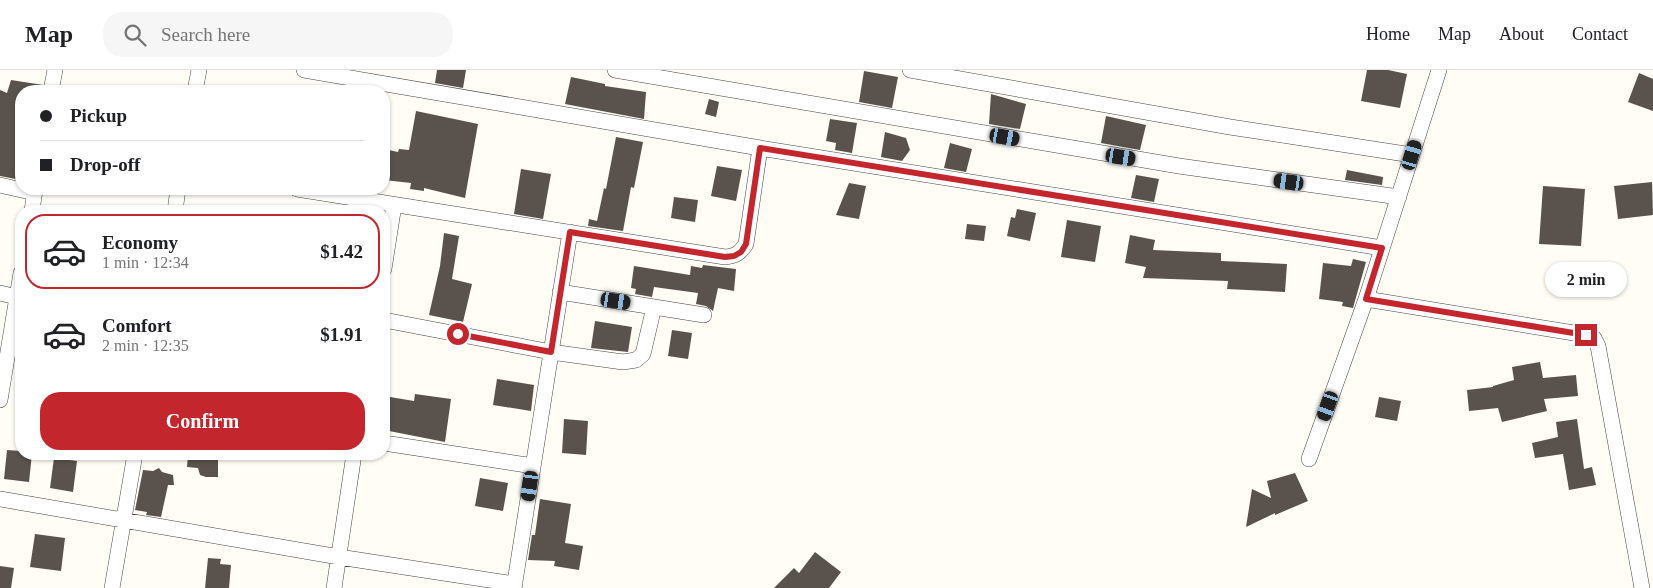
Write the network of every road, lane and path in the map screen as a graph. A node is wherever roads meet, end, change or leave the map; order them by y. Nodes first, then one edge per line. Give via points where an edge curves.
1 (55, 70) edge
2 (199, 70) edge
3 (304, 70) edge
4 (615, 70) edge
5 (910, 70) edge
6 (1439, 70) edge
7 (52, 85) edge
8 (196, 85) edge
9 (760, 148) junction
10 (1412, 155) junction
11 (0, 185) edge
12 (15, 188) edge
13 (333, 195) edge
14 (1398, 197) junction
15 (394, 205) junction
16 (390, 231) edge
17 (570, 232) junction
18 (1382, 248) junction
19 (560, 292) junction
20 (0, 293) edge
21 (15, 297) edge
22 (1366, 299) junction
23 (654, 307) junction
24 (15, 310) edge
25 (704, 315) dead end
26 (390, 321) edge
27 (551, 352) junction
28 (0, 400) edge
29 (390, 444) edge
30 (1309, 459) dead end
31 (134, 460) edge
32 (353, 460) edge
33 (533, 466) junction
34 (0, 499) edge
35 (124, 519) junction
36 (339, 557) junction
37 (514, 586) edge
38 (112, 588) edge
39 (334, 588) edge
40 (1642, 588) edge

1 - 7 street
2 - 8 street
3 - 9 street
4 - 14 street via 1179,166
5 - 10 street via 1230,127
6 - 10 street
9 - 17 street via 746,244 734,256 698,254
9 - 18 street
10 - 14 street
11 - 12 street
13 - 15 street
14 - 18 street
15 - 16 street
15 - 17 street
17 - 19 street
18 - 22 street
19 - 23 street
19 - 27 street
20 - 21 street
22 - 30 street
22 - 40 street via 1594,338
23 - 25 street
23 - 27 street via 643,354 636,360 623,362
24 - 28 street
26 - 27 street
27 - 33 street
29 - 33 street
31 - 35 street
32 - 36 street
33 - 37 street
34 - 35 street
35 - 36 street
35 - 38 street
36 - 37 street
36 - 39 street

